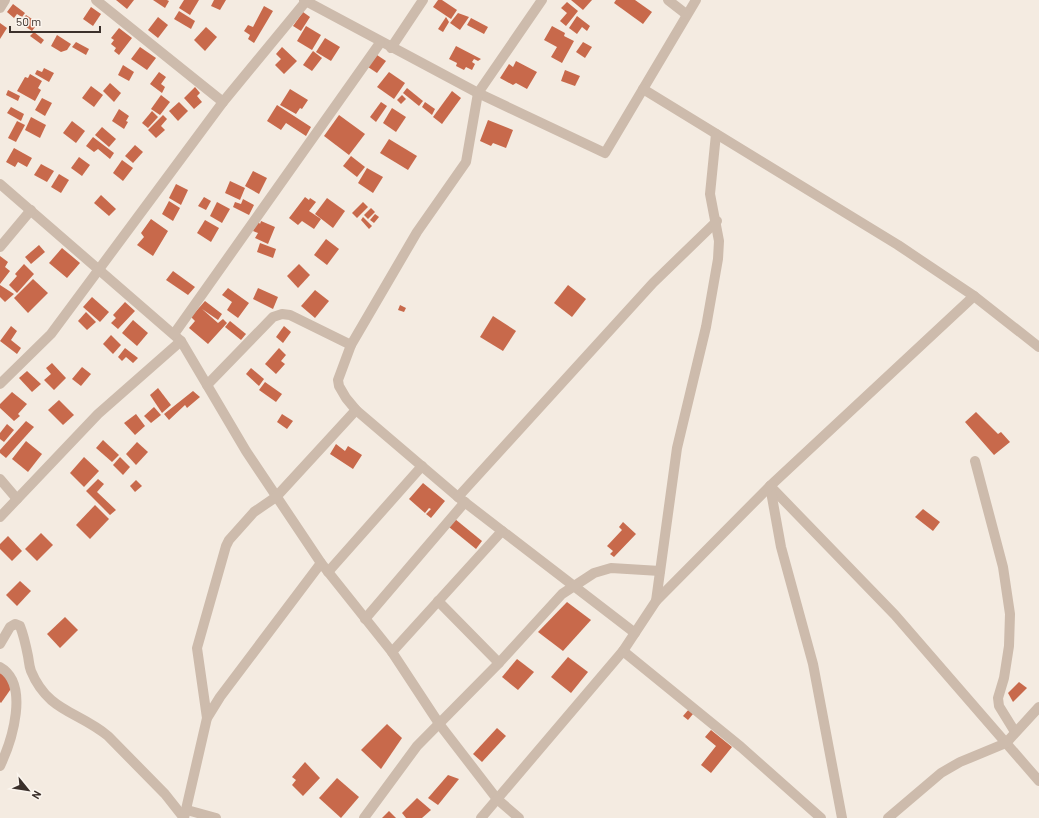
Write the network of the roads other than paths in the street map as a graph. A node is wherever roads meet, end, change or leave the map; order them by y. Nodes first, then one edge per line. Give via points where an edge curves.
1 (5, 0) edge
2 (96, 0) edge
3 (306, 0) edge
4 (423, 0) edge
5 (542, 0) edge
6 (668, 0) edge
7 (696, 0) edge
8 (0, 8) edge
9 (686, 14) junction
10 (380, 43) junction
11 (391, 48) junction
12 (643, 89) junction
13 (478, 93) junction
14 (223, 102) junction
15 (716, 134) junction
16 (0, 184) edge
17 (31, 210) junction
18 (717, 221) junction
19 (0, 247) edge
20 (98, 269) junction
21 (974, 296) junction
22 (178, 337) junction
23 (351, 345) junction
24 (1039, 347) edge
25 (0, 384) edge
26 (207, 385) junction
27 (356, 410) junction
28 (975, 461) dead end
29 (422, 466) junction
30 (0, 479) edge
31 (770, 486) junction
32 (276, 497) junction
33 (18, 499) junction
34 (462, 500) junction
35 (0, 517) edge
36 (502, 531) junction
37 (321, 563) junction
38 (660, 571) junction
39 (328, 572) junction
40 (575, 586) junction
41 (656, 600) junction
42 (438, 601) junction
43 (365, 619) junction
44 (635, 633) junction
45 (0, 644) edge
46 (623, 651) junction
47 (392, 652) junction
48 (499, 663) junction
49 (0, 667) edge
50 (1039, 707) edge
51 (207, 718) junction
52 (440, 726) junction
53 (1015, 732) junction
54 (1006, 743) junction
55 (0, 766) edge
56 (1039, 781) edge
57 (498, 799) junction
58 (185, 815) edge
59 (216, 818) edge
60 (364, 818) edge
61 (481, 818) edge
62 (520, 818) edge
63 (821, 818) edge
64 (842, 818) edge
65 (888, 818) edge

1 - 8 street
2 - 14 street
3 - 10 street
3 - 14 street
4 - 11 street
5 - 13 street
6 - 9 street
7 - 9 street
9 - 12 street
10 - 11 street
10 - 22 street
11 - 13 street
12 - 13 street via 605,153
12 - 15 street
13 - 23 street via 466,162 417,232
14 - 20 street
15 - 18 street via 710,194
15 - 21 street via 898,245
16 - 17 street
17 - 19 street
17 - 20 street
18 - 34 street via 653,283
18 - 38 street via 718,259 706,328 677,448
20 - 22 street
20 - 25 street via 51,334
21 - 24 street
21 - 31 street
22 - 26 street
22 - 33 street via 98,414
23 - 26 street via 282,314 273,317
23 - 27 street via 338,380 346,398
26 - 32 street
27 - 29 street
27 - 32 street
28 - 53 street via 1003,567 1010,614 1009,646 998,698 999,706
29 - 34 street
29 - 39 street
30 - 33 street
31 - 41 street
31 - 54 street via 895,615
31 - 64 street via 781,547 813,664
32 - 37 street
32 - 51 street via 254,512 229,540 220,563 197,648
33 - 35 street
34 - 36 street
34 - 43 street
36 - 40 street
36 - 42 street
37 - 39 street
37 - 51 street
38 - 40 street via 611,568 594,574
38 - 41 street
39 - 43 street
40 - 44 street
40 - 48 street via 562,594
41 - 44 street
42 - 47 street
42 - 48 street
43 - 47 street
44 - 46 street
45 - 58 street via 10,627 15,624 20,626 30,669 49,700 100,729
46 - 57 street
46 - 63 street via 742,747
47 - 52 street
48 - 52 street
49 - 55 street via 15,683 16,698 12,738
50 - 53 street
51 - 58 street
52 - 57 street
52 - 60 street via 417,746
53 - 54 street
54 - 56 street
54 - 65 street via 960,762 941,773
57 - 61 street
57 - 62 street
58 - 59 street

